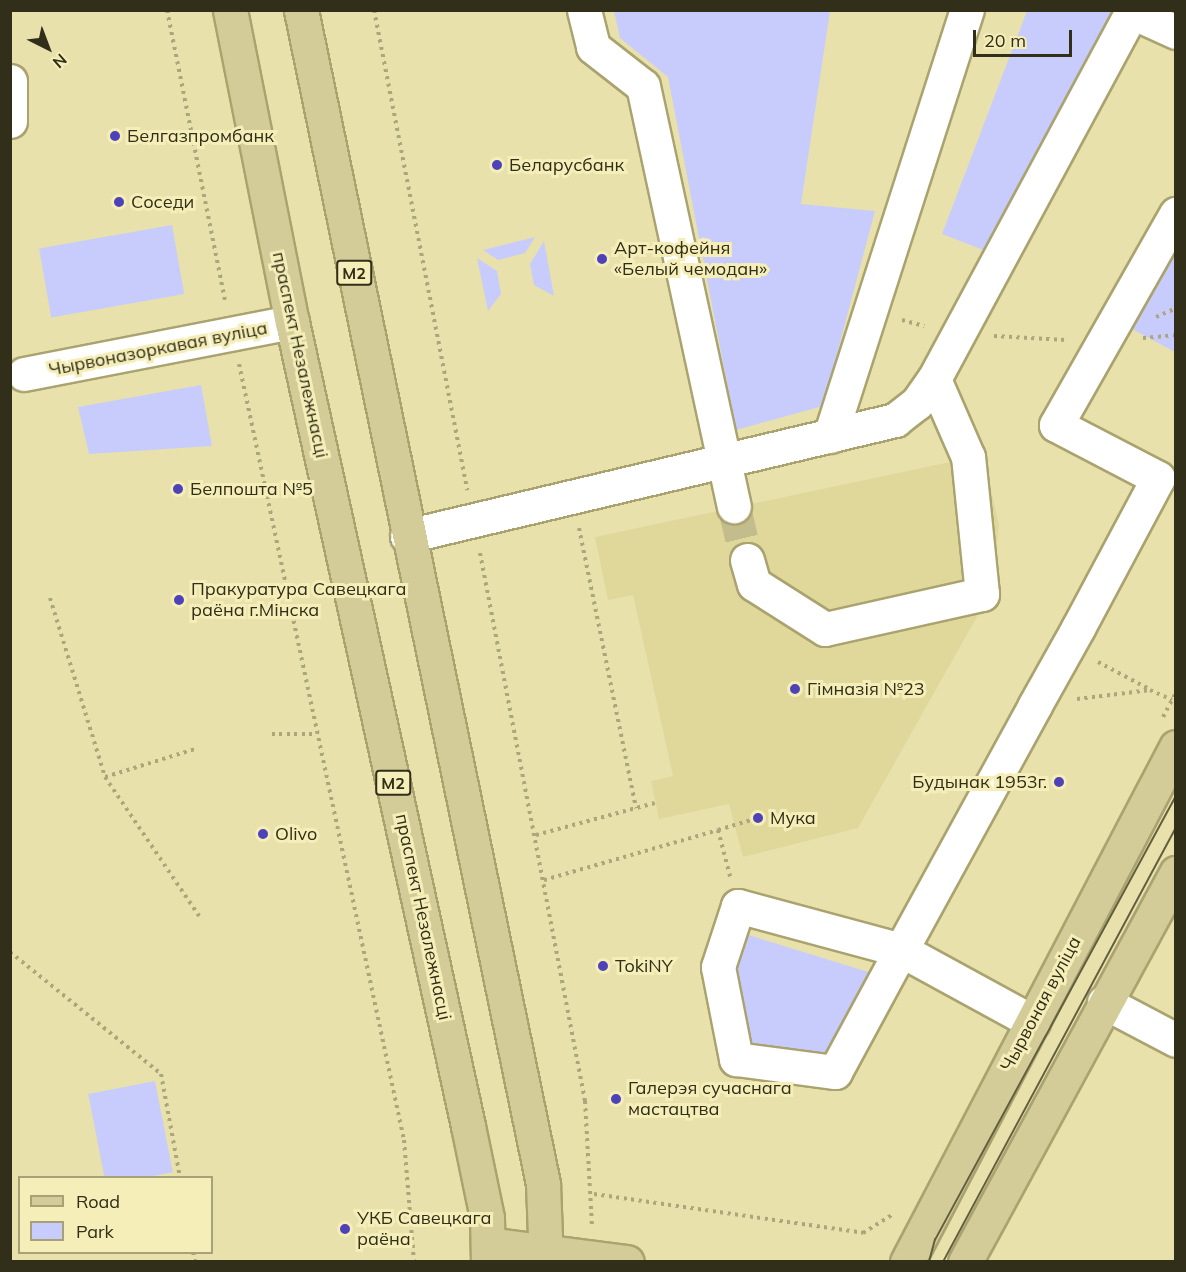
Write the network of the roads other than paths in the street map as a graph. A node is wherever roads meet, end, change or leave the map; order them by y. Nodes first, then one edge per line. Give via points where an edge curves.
1 (230, 10) edge
2 (301, 10) edge
3 (584, 10) edge
4 (967, 10) edge
5 (1176, 32) edge
6 (10, 81) edge
7 (10, 121) edge
8 (1173, 225) edge
9 (292, 322) junction
10 (24, 374) dead end
11 (934, 379) junction
12 (830, 436) junction
13 (721, 462) junction
14 (734, 506) tunnel mouth
15 (407, 536) junction
16 (747, 560) tunnel mouth
17 (1168, 734) edge
18 (1176, 873) edge
19 (901, 950) junction
20 (1104, 1002) junction
21 (1033, 1022) junction
22 (1176, 1040) edge
23 (488, 1253) edge
24 (546, 1256) edge
25 (627, 1262) edge
26 (907, 1262) edge
27 (965, 1262) edge

1 - 9 main road, праспект Незалежнасці / М2
2 - 15 main road, М2
3 - 13 street via 593,47 643,86
4 - 12 street
5 - 11 street via 1132,12
6 - 7 street
8 - 19 street via 1056,425 1158,478
9 - 10 street, Чырвоназоркавая вуліца
9 - 23 main road, праспект Незалежнасці / М2 via 468,1126
11 - 12 street via 917,403 895,420
11 - 16 street via 968,457 982,594 825,629 754,584
12 - 13 street
13 - 14 street
13 - 15 street
15 - 24 main road, М2 via 543,1184
17 - 21 main road, Чырвоная вуліца
18 - 20 main road
19 - 19 street via 835,1072 736,1059 718,967 738,906
19 - 21 street
20 - 22 street
20 - 27 main road
21 - 26 main road, Чырвоная вуліца
23 - 24 main road
24 - 25 main road

